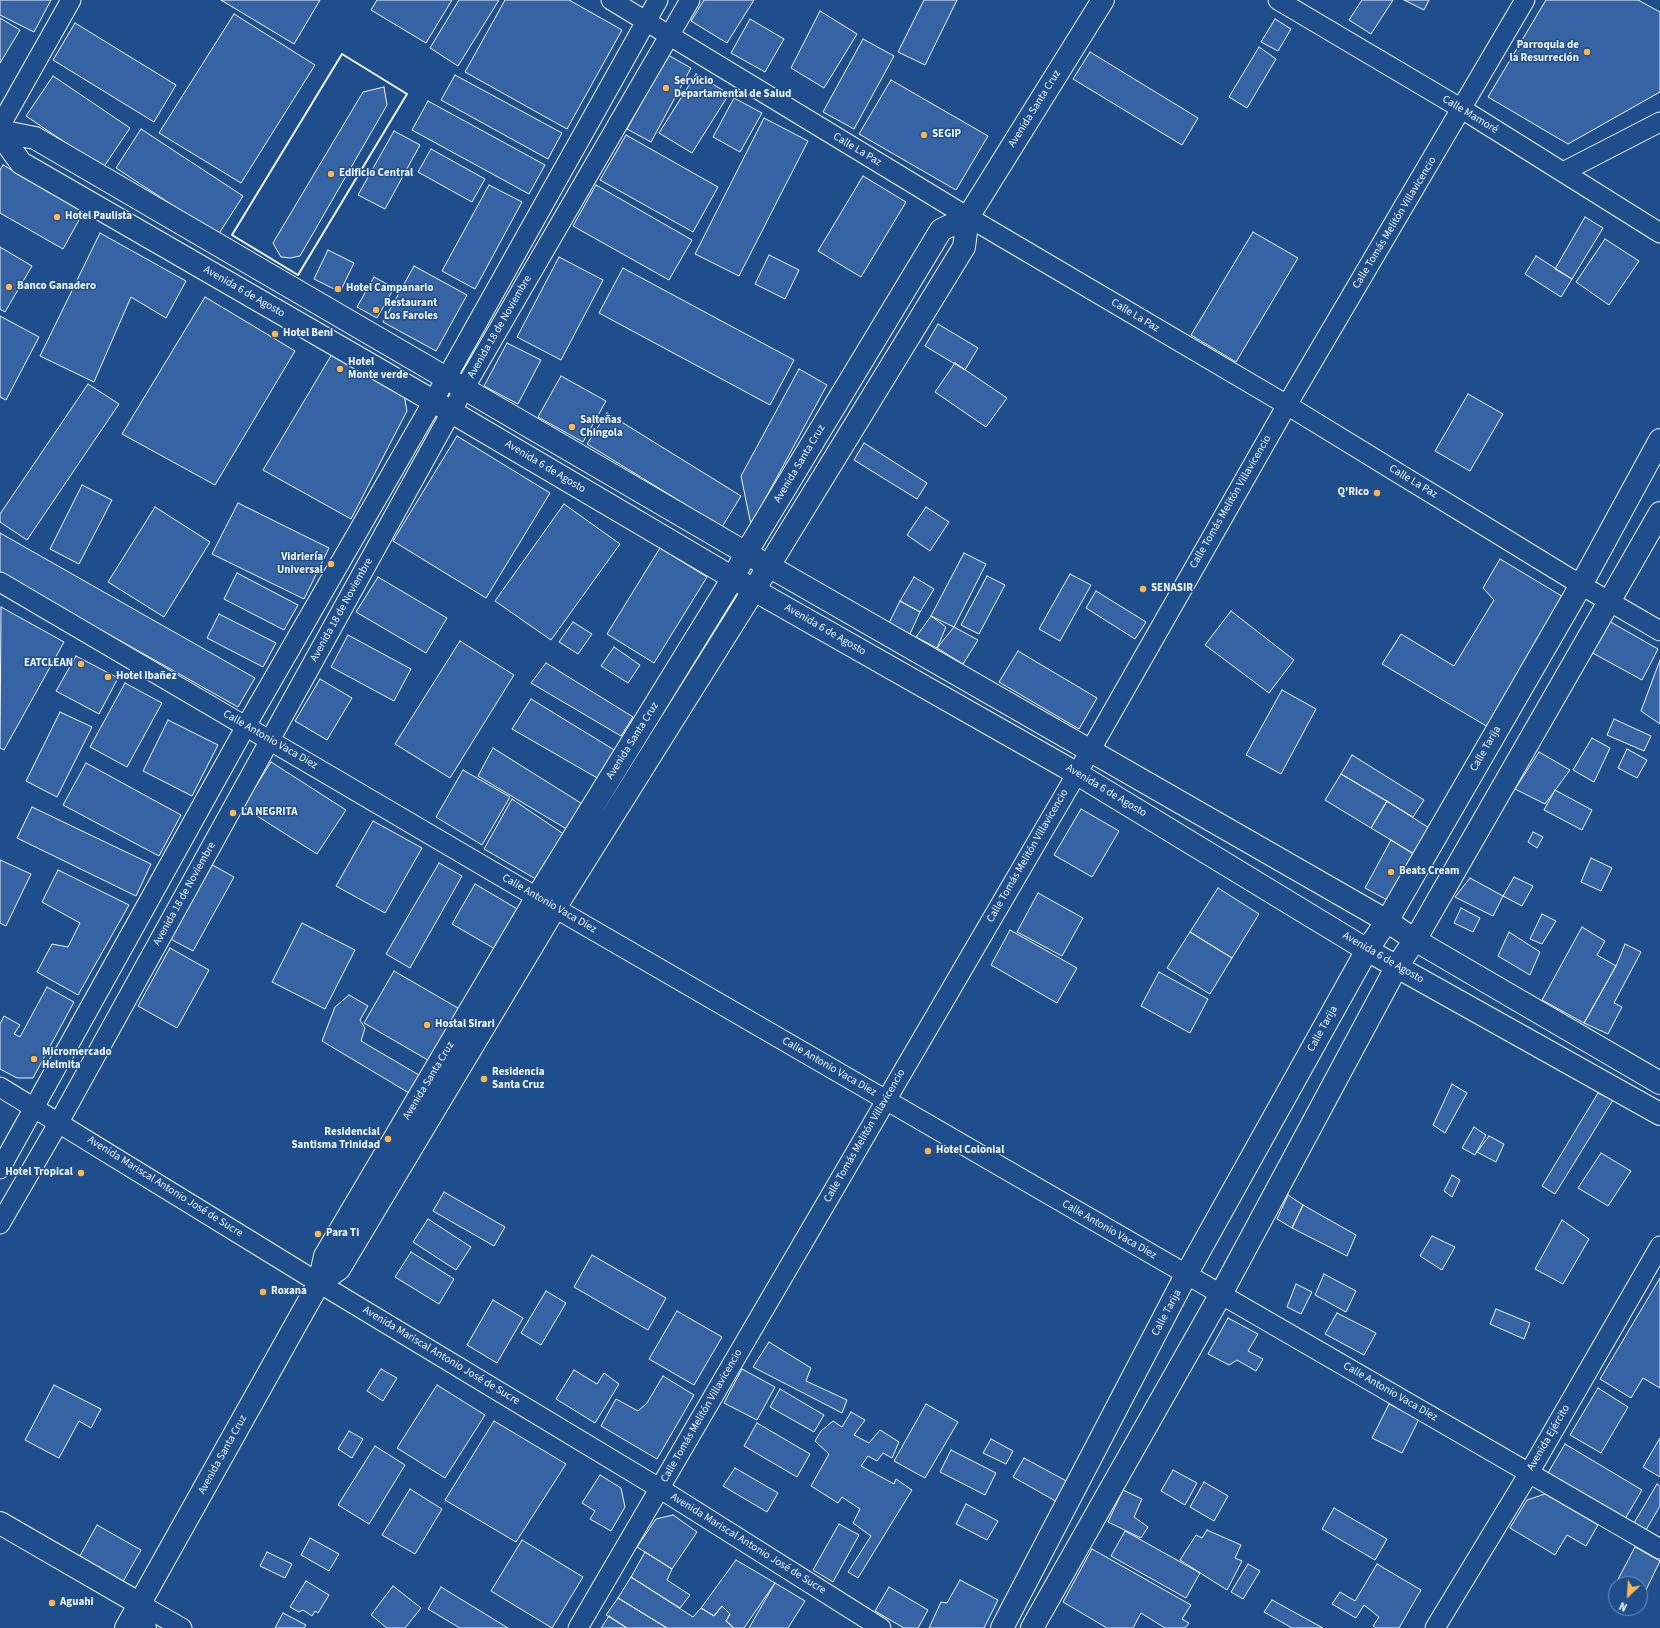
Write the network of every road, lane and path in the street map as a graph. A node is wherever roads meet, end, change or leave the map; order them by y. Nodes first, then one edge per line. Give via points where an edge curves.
1 (71, 0) edge
2 (610, 0) edge
3 (658, 0) edge
4 (690, 0) edge
5 (1103, 0) edge
6 (1278, 0) edge
7 (1525, 0) edge
8 (645, 22) junction
9 (668, 36) junction
10 (1462, 109) junction
11 (1660, 122) edge
12 (0, 126) edge
13 (0, 131) edge
14 (0, 134) edge
15 (1563, 172) junction
16 (968, 217) junction
17 (1660, 233) edge
18 (456, 382) junction
19 (433, 401) junction
20 (1287, 405) junction
21 (452, 412) junction
22 (1660, 440) edge
23 (1660, 513) edge
24 (746, 553) junction
25 (768, 566) junction
26 (733, 578) junction
27 (0, 582) edge
28 (1581, 585) junction
29 (754, 590) junction
30 (1611, 601) junction
31 (1660, 631) edge
32 (246, 726) junction
33 (270, 740) junction
34 (1090, 751) junction
35 (1076, 773) junction
36 (546, 903) junction
37 (1387, 921) junction
38 (1415, 940) junction
39 (1366, 950) junction
40 (1396, 966) junction
41 (1660, 1083) edge
42 (0, 1087) edge
43 (887, 1100) junction
44 (35, 1107) junction
45 (1660, 1114) edge
46 (59, 1122) junction
47 (0, 1169) edge
48 (0, 1224) edge
49 (1660, 1246) edge
50 (1186, 1275) junction
51 (319, 1283) junction
52 (1221, 1294) junction
53 (1529, 1473) junction
54 (659, 1488) junction
55 (0, 1523) edge
56 (1660, 1549) edge
57 (140, 1604) junction
58 (126, 1628) edge
59 (145, 1628) edge
60 (182, 1628) edge
61 (578, 1628) edge
62 (881, 1628) edge
63 (1002, 1628) edge
64 (1032, 1628) edge
65 (1435, 1628) edge

1 - 12 street
2 - 8 street, Calle La Paz
3 - 8 street, Avenida 18 de Noviembre
4 - 9 street, Avenida 18 de Noviembre
5 - 16 main road, Avenida Santa Cruz
6 - 10 street, Calle Mamoré
7 - 10 street, Calle Tomás Melitón Villavicencio
8 - 9 street, Calle La Paz
8 - 18 street, Avenida 18 de Noviembre
9 - 16 street, Calle La Paz
9 - 18 street, Avenida 18 de Noviembre
10 - 15 street, Calle Mamoré
10 - 20 street, Calle Tomás Melitón Villavicencio
11 - 15 street
13 - 18 main road via 35,138
14 - 19 main road, Avenida 6 de Agosto via 21,163
15 - 17 street, Calle Mamoré
16 - 20 street, Calle La Paz
16 - 24 main road, Avenida Santa Cruz via 941,230
16 - 25 main road, Avenida Santa Cruz via 964,247
18 - 19 street, Avenida 18 de Noviembre
18 - 21 street, Avenida 18 de Noviembre
18 - 24 main road
19 - 21 main road, Avenida 6 de Agosto
19 - 32 street, Avenida 18 de Noviembre
20 - 28 street, Calle La Paz
20 - 34 street, Calle Tomás Melitón Villavicencio
21 - 26 main road, Avenida 6 de Agosto
21 - 33 street, Avenida 18 de Noviembre
22 - 28 main road, Calle Tarija
23 - 30 main road
24 - 25 main road
24 - 26 main road, Avenida Santa Cruz
25 - 29 main road, Avenida Santa Cruz
25 - 34 main road
26 - 29 main road, Avenida 6 de Agosto
26 - 36 main road, Avenida Santa Cruz
27 - 32 street, Calle Antonio Vaca Diez
28 - 30 street, Calle La Paz
28 - 37 main road, Calle Tarija
29 - 35 main road, Avenida 6 de Agosto
29 - 36 main road, Avenida Santa Cruz
30 - 31 street, Calle La Paz
30 - 38 main road
32 - 33 street, Calle Antonio Vaca Diez
32 - 44 street, Avenida 18 de Noviembre
33 - 36 street, Calle Antonio Vaca Diez
33 - 46 street, Avenida 18 de Noviembre
34 - 35 street, Calle Tomás Melitón Villavicencio
34 - 37 main road
35 - 39 main road, Avenida 6 de Agosto
35 - 43 street, Calle Tomás Melitón Villavicencio
36 - 43 street, Calle Antonio Vaca Diez
36 - 51 main road, Avenida Santa Cruz via 339,1269
37 - 38 main road
37 - 39 main road, Calle Tarija
38 - 40 main road
38 - 41 main road
39 - 40 main road, Avenida 6 de Agosto
39 - 50 main road, Calle Tarija
40 - 45 main road, Avenida 6 de Agosto
40 - 52 main road
42 - 44 street, Avenida Mariscal Antonio José de Sucre
43 - 50 street, Calle Antonio Vaca Diez
43 - 54 street, Calle Tomás Melitón Villavicencio
44 - 46 street, Avenida Mariscal Antonio José de Sucre
44 - 47 street, Avenida 18 de Noviembre
46 - 48 street, Avenida 18 de Noviembre
46 - 51 street, Avenida Mariscal Antonio José de Sucre
49 - 53 street, Avenida Ejército
50 - 52 street, Calle Antonio Vaca Diez
50 - 63 main road, Calle Tarija
51 - 54 street, Avenida Mariscal Antonio José de Sucre
51 - 57 main road, Avenida Santa Cruz
52 - 53 street, Calle Antonio Vaca Diez
52 - 64 main road
53 - 56 street, Calle Antonio Vaca Diez
53 - 65 street, Avenida Ejército
54 - 61 street, Calle Tomás Melitón Villavicencio
54 - 62 street, Avenida Mariscal Antonio José de Sucre
55 - 57 main road
57 - 58 main road, Avenida Santa Cruz
57 - 59 main road
57 - 60 street

